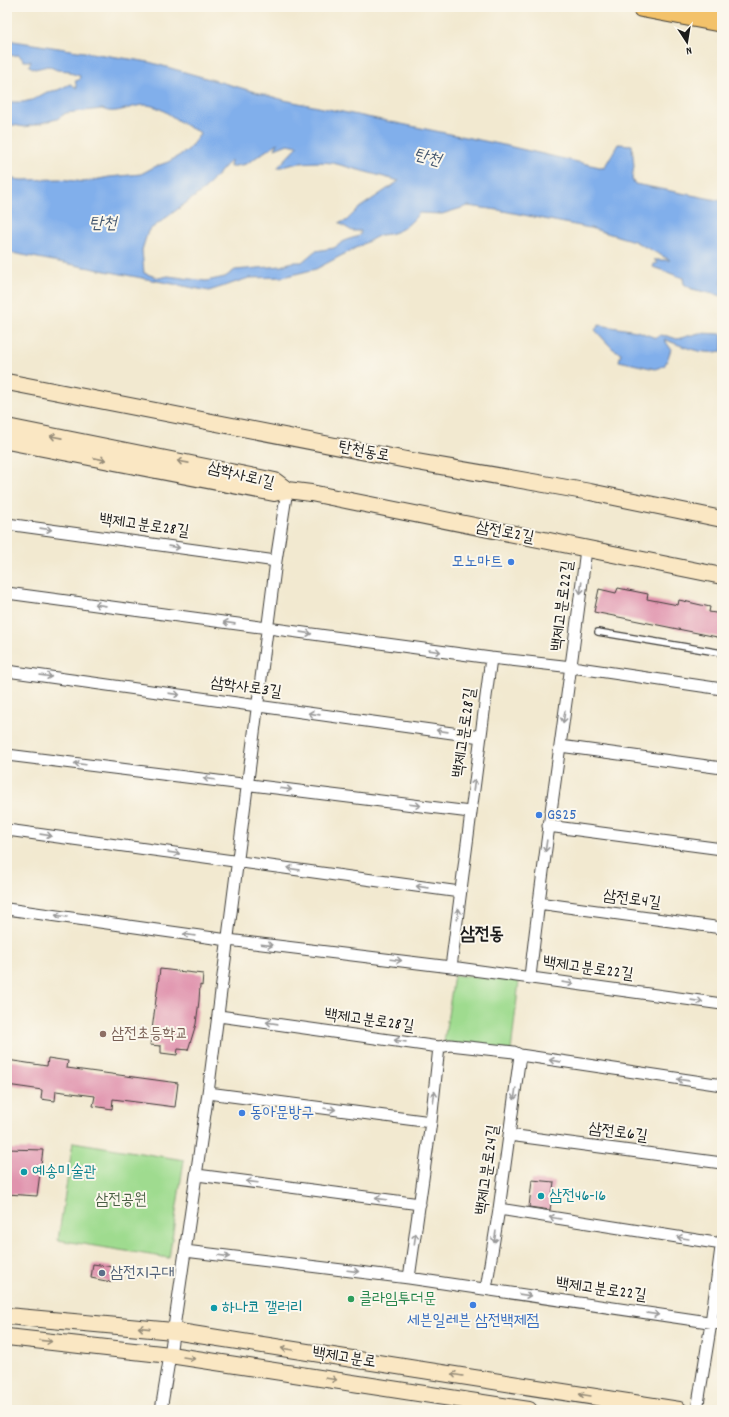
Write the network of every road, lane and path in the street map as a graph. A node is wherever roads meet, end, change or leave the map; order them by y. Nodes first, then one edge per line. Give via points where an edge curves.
1 (642, 7) edge
2 (722, 22) edge
3 (7, 382) edge
4 (7, 427) edge
5 (7, 441) edge
6 (287, 490) junction
7 (722, 519) edge
8 (7, 524) edge
9 (586, 549) junction
10 (276, 561) junction
11 (722, 576) edge
12 (7, 593) edge
13 (268, 628) junction
14 (598, 632) dead end
15 (722, 653) edge
16 (491, 658) junction
17 (572, 667) junction
18 (7, 671) edge
19 (722, 689) edge
20 (258, 706) junction
21 (481, 737) junction
22 (560, 746) junction
23 (7, 755) edge
24 (722, 768) edge
25 (248, 784) junction
26 (470, 812) junction
27 (548, 826) junction
28 (7, 830) edge
29 (722, 849) edge
30 (237, 862) junction
31 (460, 892) junction
32 (538, 903) junction
33 (7, 909) edge
34 (722, 928) edge
35 (228, 940) junction
36 (451, 967) junction
37 (530, 977) junction
38 (722, 1004) edge
39 (219, 1016) junction
40 (439, 1047) junction
41 (520, 1055) junction
42 (722, 1085) edge
43 (208, 1093) junction
44 (431, 1122) junction
45 (509, 1135) junction
46 (722, 1163) edge
47 (197, 1174) junction
48 (420, 1204) junction
49 (499, 1209) junction
50 (722, 1240) edge
51 (722, 1244) edge
52 (185, 1251) junction
53 (409, 1278) junction
54 (486, 1289) junction
55 (7, 1316) edge
56 (717, 1324) edge
57 (173, 1331) junction
58 (7, 1337) edge
59 (170, 1355) junction
60 (161, 1410) edge
61 (530, 1410) edge
62 (679, 1410) edge
63 (697, 1410) edge

1 - 2 highway
3 - 7 street, 탄천동로
6 -> 4 street, 삼학사로1길 via 275,481
5 -> 6 street, 삼학사로1길 via 274,493
6 - 9 street, 삼전로2길
6 - 10 street
8 -> 10 street, 백제고분로28길
9 - 11 street, 삼전로2길
9 -> 17 street, 백제고분로22길
10 - 13 street
13 -> 12 street
13 -> 16 street
13 - 20 street
14 - 15 lane
16 - 17 street
16 - 21 street, 백제고분로28길
17 - 19 street, 백제고분로22길
17 -> 22 street, 백제고분로22길
18 -> 20 street, 삼학사로3길
21 -> 20 street, 삼학사로3길
20 - 25 street
26 -> 21 street, 백제고분로28길
22 - 24 street
22 - 27 street, 백제고분로22길
25 -> 23 street
25 -> 26 street
25 - 30 street
26 - 31 street, 백제고분로28길
27 - 29 street
27 -> 32 street, 백제고분로22길
28 -> 30 street
31 -> 30 street
30 - 35 street
36 -> 31 street, 백제고분로28길
32 - 34 street, 삼전로4길
32 - 37 street, 백제고분로22길
35 -> 33 street
35 -> 36 street
35 - 39 street
36 - 37 street
37 -> 38 street, 백제고분로22길
40 -> 39 street, 백제고분로28길
39 - 43 street
40 - 41 street via 450,1044 514,1052
44 -> 40 street
42 -> 41 street
41 -> 45 street, 백제고분로24길
43 -> 44 street
43 - 47 street
44 - 48 street
45 - 46 street, 삼전로6길
45 - 49 street, 백제고분로24길
48 -> 47 street
47 - 52 street
53 -> 48 street
51 -> 49 street
49 -> 54 street, 백제고분로24길
50 - 51 street
51 - 56 street
52 -> 53 street
52 - 57 street
53 - 54 street
54 -> 56 street, 백제고분로22길
57 -> 55 street, 백제고분로
56 - 63 street
57 - 59 street
62 -> 57 street, 백제고분로
58 -> 59 street, 백제고분로
59 - 60 street
59 -> 61 street, 백제고분로

